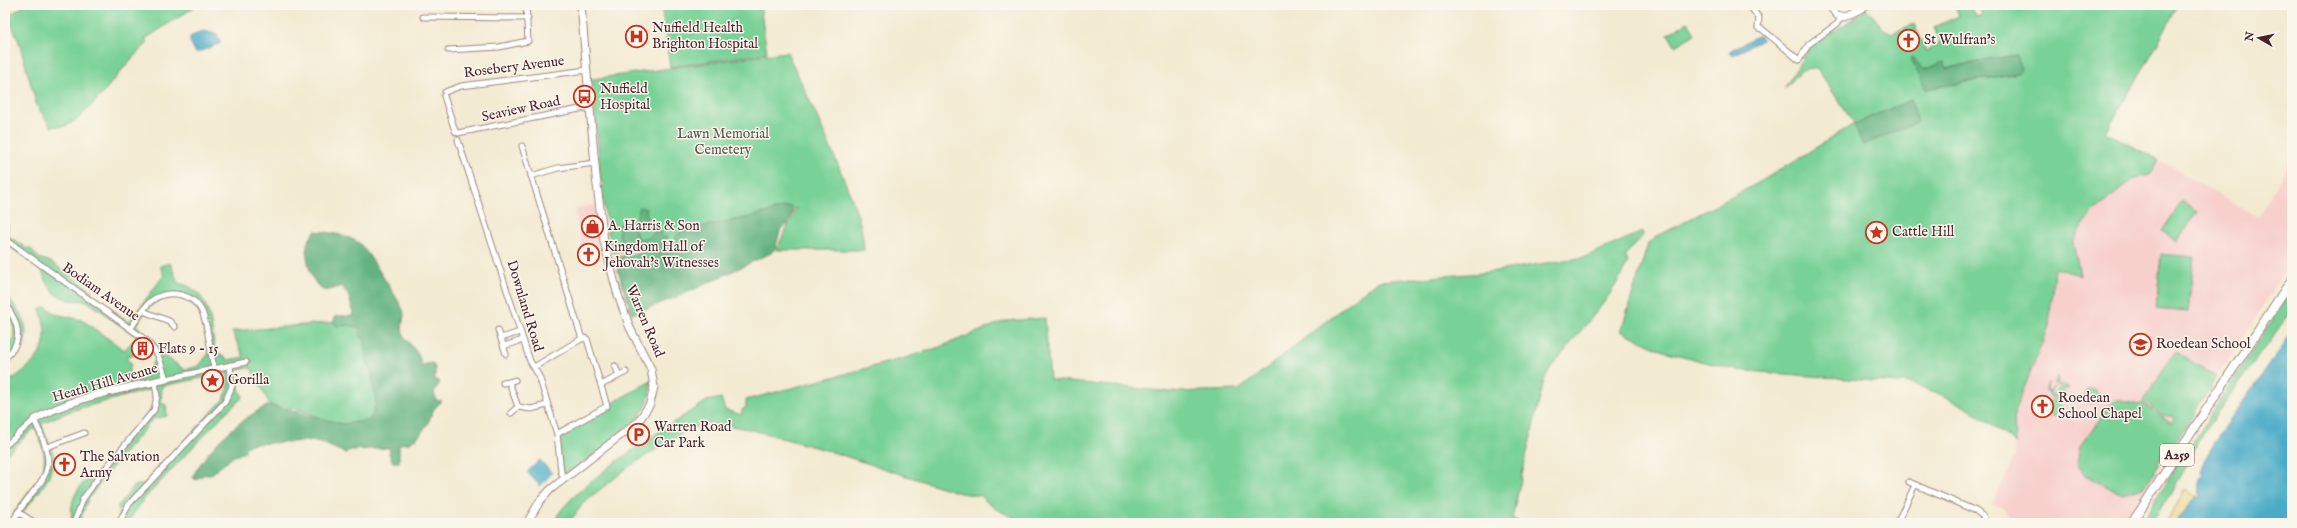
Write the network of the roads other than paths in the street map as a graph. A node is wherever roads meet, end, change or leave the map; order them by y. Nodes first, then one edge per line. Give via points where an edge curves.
1 (526, 5) edge
2 (581, 5) edge
3 (1749, 5) edge
4 (1829, 5) edge
5 (1869, 5) edge
6 (423, 17) dead end
7 (1842, 17) junction
8 (528, 18) junction
9 (448, 50) dead end
10 (587, 70) junction
11 (590, 107) junction
12 (456, 133) joint
13 (458, 140) dead end
14 (522, 146) dead end
15 (595, 163) junction
16 (531, 176) junction
17 (5, 225) edge
18 (5, 231) edge
19 (5, 239) edge
20 (2292, 279) edge
21 (5, 304) edge
22 (143, 311) junction
23 (175, 327) dead end
24 (131, 328) junction
25 (498, 330) dead end
26 (520, 332) junction
27 (501, 338) junction
28 (582, 339) junction
29 (523, 340) junction
30 (504, 346) junction
31 (506, 354) dead end
32 (5, 358) edge
33 (246, 362) dead end
34 (230, 365) junction
35 (534, 367) junction
36 (617, 367) dead end
37 (214, 368) junction
38 (626, 372) dead end
39 (619, 375) junction
40 (166, 379) junction
41 (515, 380) dead end
42 (155, 382) junction
43 (509, 382) junction
44 (503, 383) dead end
45 (602, 385) junction
46 (548, 405) junction
47 (518, 407) junction
48 (511, 414) dead end
49 (34, 420) junction
50 (84, 433) dead end
51 (557, 434) junction
52 (5, 446) edge
53 (47, 447) junction
54 (564, 478) junction
55 (1909, 482) dead end
56 (1915, 485) junction
57 (18, 512) junction
58 (1984, 521) edge
59 (12, 523) edge
60 (35, 523) edge
61 (74, 523) edge
62 (119, 523) edge
63 (527, 523) edge
64 (1897, 523) edge
65 (2132, 523) edge

1 - 8 street
2 - 10 street, Warren Road
3 - 7 street via 1759,18 1758,28 1799,60 1809,44 1837,24
4 - 7 street
5 - 7 street via 1852,15
6 - 8 street
8 - 9 street via 528,41 499,47
10 - 11 street, Warren Road
10 - 12 street, Rosebery Avenue via 460,86 444,94
11 - 12 street, Seaview Road
11 - 15 street, Warren Road
13 - 26 street, Downland Road
14 - 16 street
15 - 16 street via 558,168
15 - 54 street, Warren Road via 603,232 611,271 627,320 651,369 654,387 650,404 638,422
16 - 28 street
17 - 18 street
19 - 24 street, Bodiam Avenue
20 - 65 main road, A259
21 - 32 street via 15,318 18,332 15,346
22 - 23 street via 169,321
22 - 24 street
22 - 37 street via 152,300 169,294 180,294 194,301 204,317
24 - 40 street, Bodiam Avenue via 155,349
25 - 27 street
26 - 27 street
26 - 29 street, Downland Road
27 - 30 street
28 - 35 street
28 - 45 street via 588,339
29 - 30 street
29 - 35 street, Downland Road
30 - 31 street
33 - 34 street, Heath Hill Avenue
34 - 37 street, Heath Hill Avenue
34 - 62 street via 232,386 227,399 129,504
35 - 46 street, Downland Road
36 - 39 street
37 - 40 street, Heath Hill Avenue
38 - 39 street
39 - 45 street
40 - 42 street, Heath Hill Avenue
41 - 43 street
42 - 49 street, Heath Hill Avenue via 75,402
42 - 61 street via 157,396 154,410 83,499
43 - 44 street
43 - 47 street
45 - 51 street via 608,405
46 - 47 street via 531,409
46 - 51 street, Downland Road
47 - 48 street
49 - 52 street, Heath Hill Avenue
49 - 53 street
50 - 53 street
51 - 54 street, Downland Road via 561,472
53 - 57 street via 45,475
54 - 63 street, Warren Road via 540,501
55 - 56 street
56 - 58 street via 1976,511 1983,516
56 - 64 street
57 - 59 street
57 - 60 street

